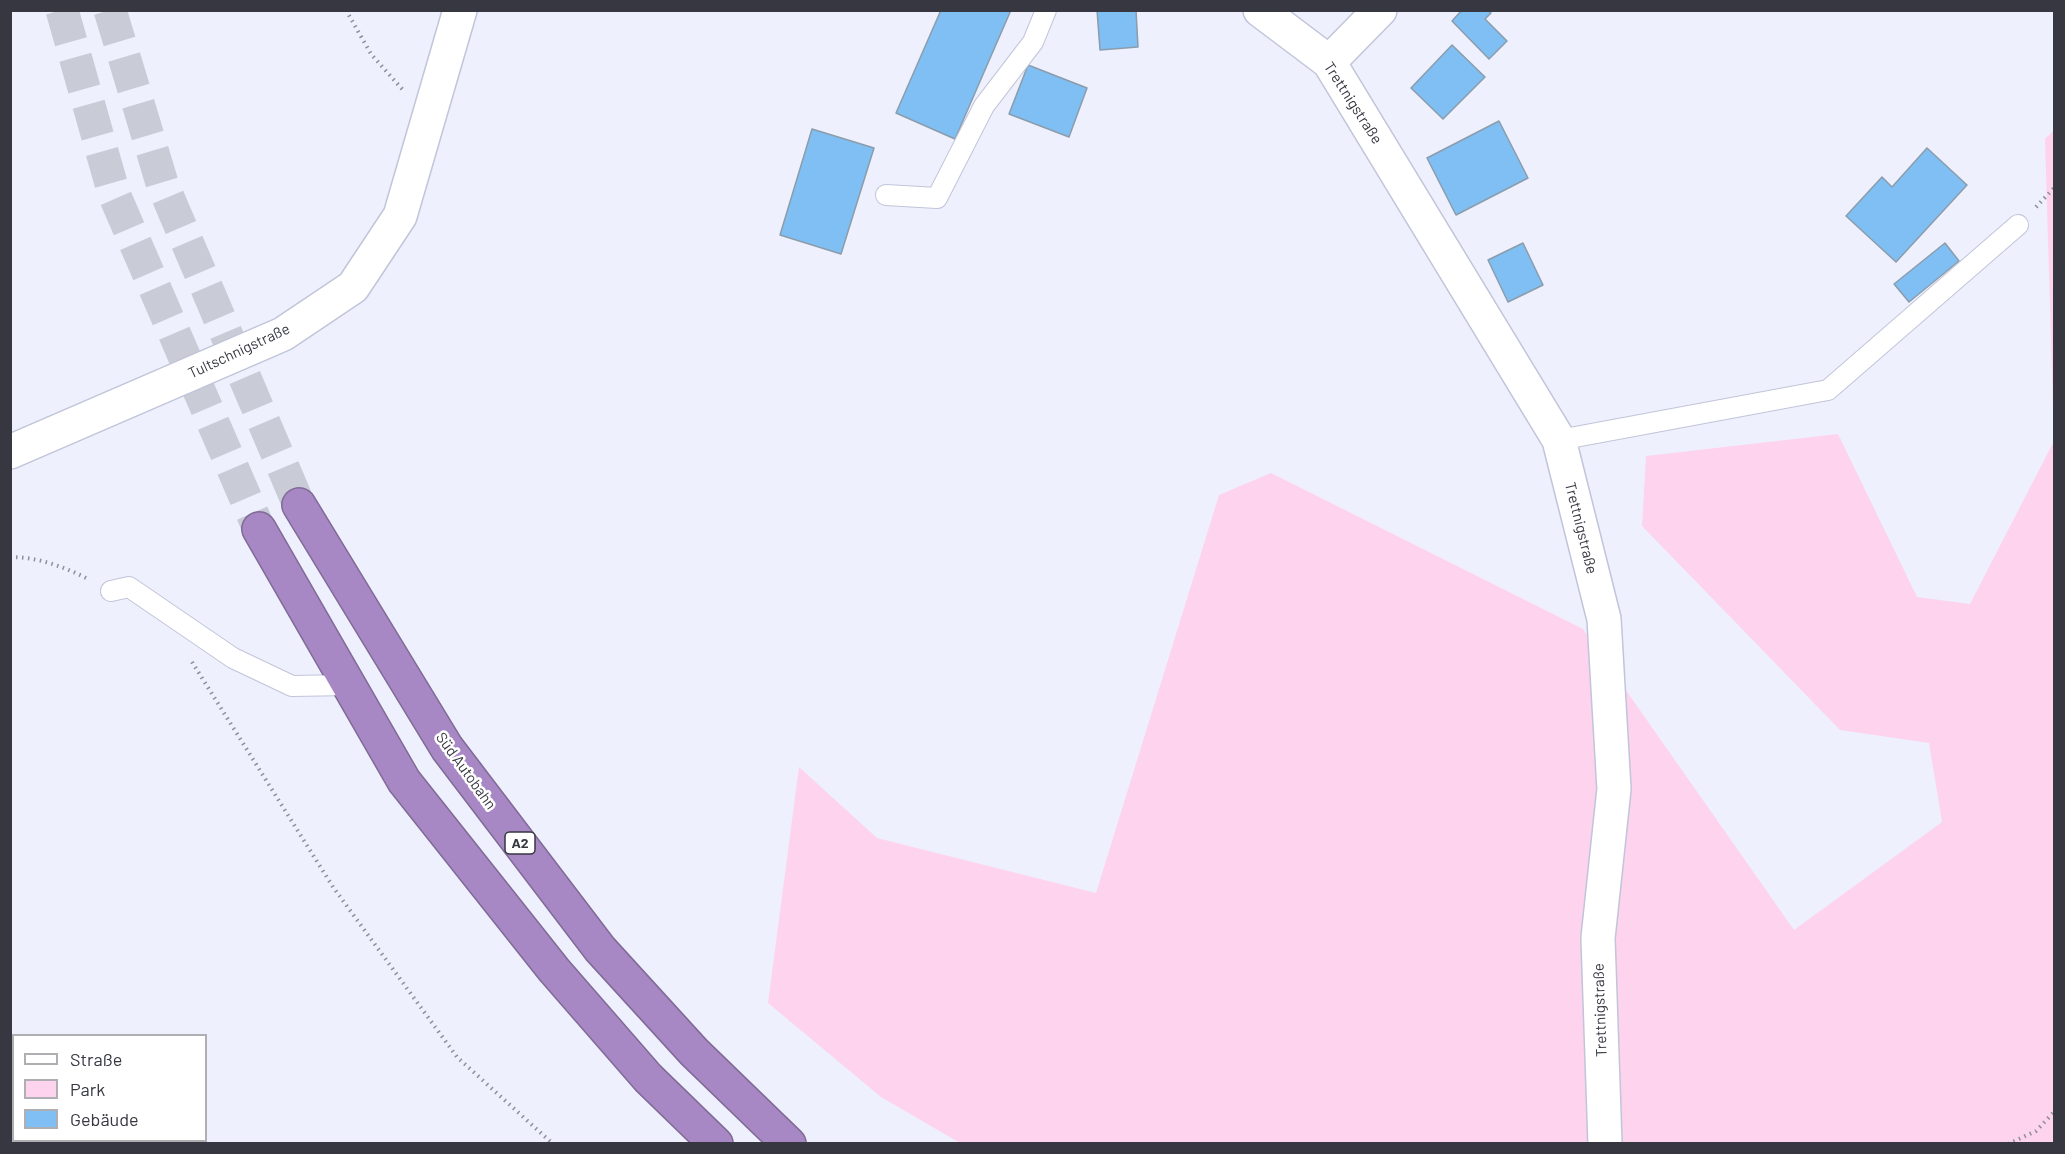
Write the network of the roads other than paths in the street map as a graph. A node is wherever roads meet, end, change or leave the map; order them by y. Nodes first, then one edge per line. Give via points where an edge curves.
1 (460, 10) edge
2 (1046, 10) edge
3 (1260, 10) edge
4 (1380, 10) edge
5 (1329, 62) junction
6 (886, 195) dead end
7 (2018, 225) dead end
8 (1559, 440) junction
9 (10, 452) edge
10 (299, 505) tunnel mouth
11 (259, 529) tunnel mouth
12 (111, 591) road end
13 (350, 686) junction
14 (716, 1143) edge
15 (789, 1143) edge
16 (1605, 1143) edge

1 - 9 street, Tultschnigstraße via 400,216 353,286 283,334
2 - 6 lane via 1033,42 984,106 937,198
3 - 5 street, Trettnigstraße
4 - 5 street
5 - 8 street, Trettnigstraße
7 - 8 lane via 1828,390
8 - 16 street, Trettnigstraße via 1605,631 1614,789 1598,938
10 - 15 highway, Süd Autobahn / A2 via 447,748 600,949 694,1052
11 - 13 highway
12 - 13 lane via 129,587 233,658 292,686
13 - 14 highway via 405,781 554,970 648,1078

